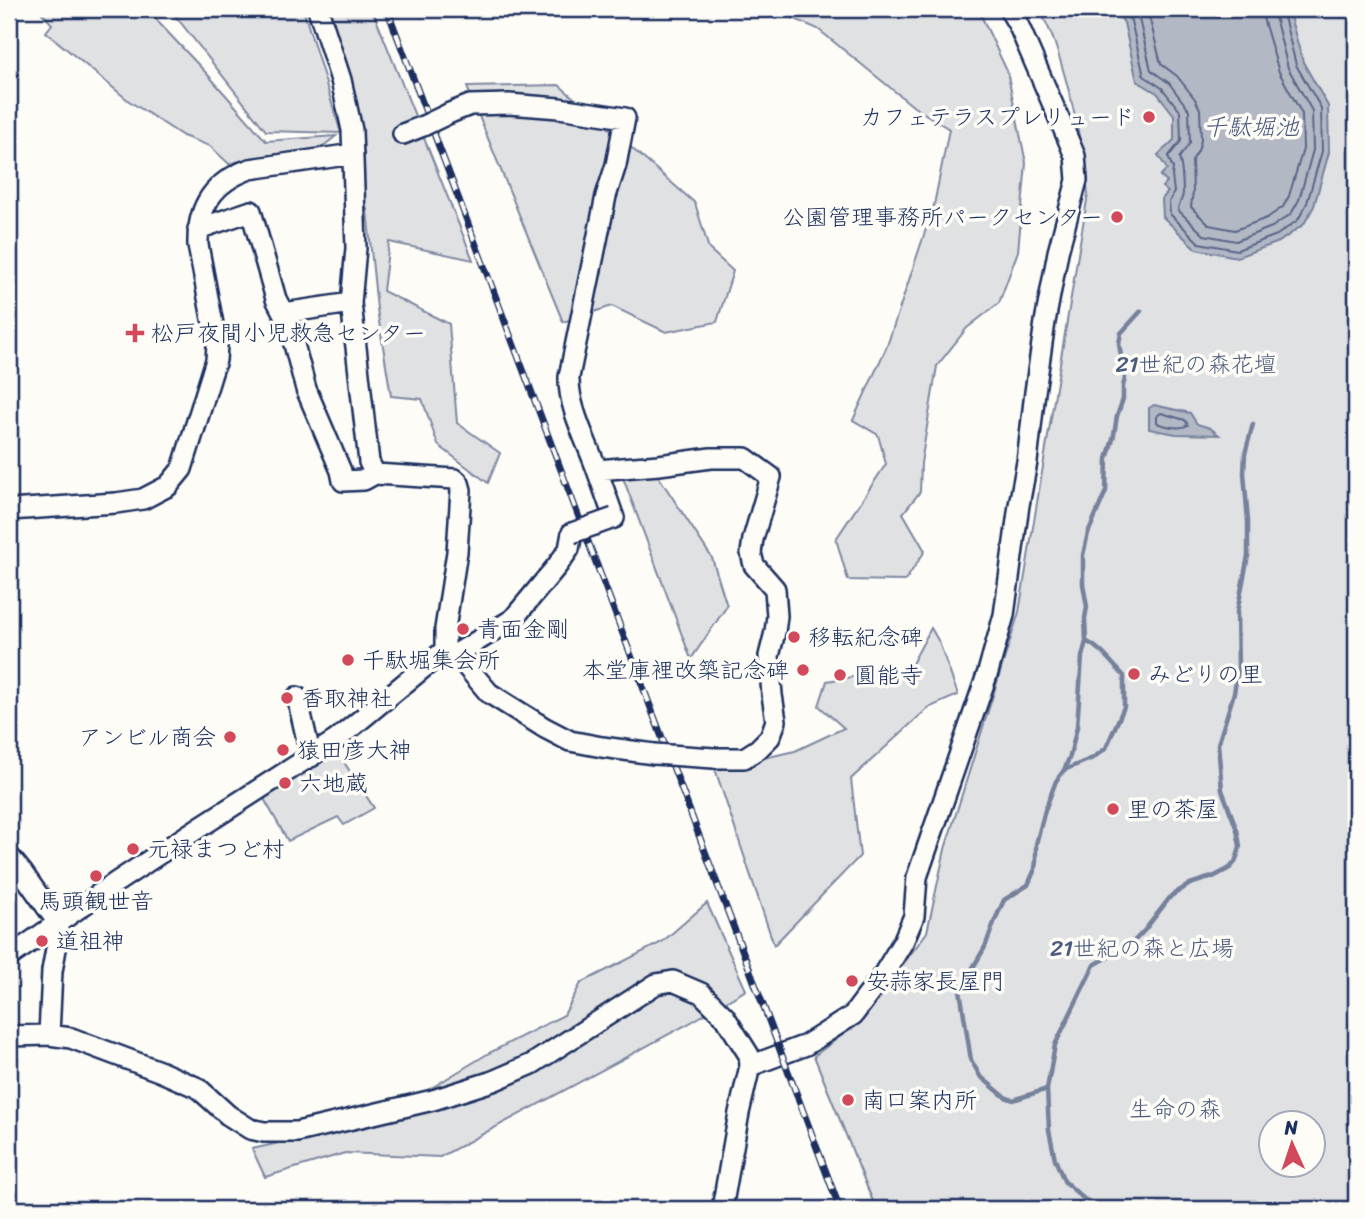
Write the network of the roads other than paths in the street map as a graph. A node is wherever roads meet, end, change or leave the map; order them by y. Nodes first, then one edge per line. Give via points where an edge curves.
1 (318, 9) edge
2 (1009, 9) edge
3 (403, 134) dead end
4 (353, 155) junction
5 (198, 229) junction
6 (351, 303) junction
7 (284, 313) junction
8 (597, 470) junction
9 (375, 474) junction
10 (9, 510) edge
11 (450, 652) junction
12 (297, 697) dead end
13 (311, 757) junction
14 (9, 856) edge
15 (58, 923) junction
16 (9, 957) edge
17 (50, 1035) junction
18 (9, 1036) edge
19 (750, 1066) junction
20 (722, 1209) edge

1 - 4 street via 341,80
2 - 19 street via 1070,144 1077,180 1045,321 1004,615 916,877 914,916 903,942 853,1015 806,1045
3 - 8 street, bridge via 470,105 559,108 625,118 569,377 571,400
4 - 5 street via 236,174 208,200
4 - 6 street via 356,248
5 - 7 street via 251,211
5 - 10 street via 217,345 182,469 168,486 143,499
6 - 7 street
6 - 9 street via 369,462
7 - 9 street via 306,389 343,481 364,480
8 - 11 street, bridge via 614,518 572,533 569,549 513,619
8 - 11 street, bridge via 745,458 771,477 751,553 754,565 775,589 778,606 769,656 776,721 769,737 744,758 654,754 570,741 489,693
9 - 11 street via 455,479 459,483 457,552 445,629
11 - 13 street
12 - 13 street
13 - 15 street
14 - 15 street
15 - 16 street
15 - 17 street
17 - 18 street
17 - 19 street via 71,1038 198,1088 244,1127 264,1132 328,1126 493,1081 532,1064 656,984 673,981 701,993 725,1017 749,1055
19 - 20 street

